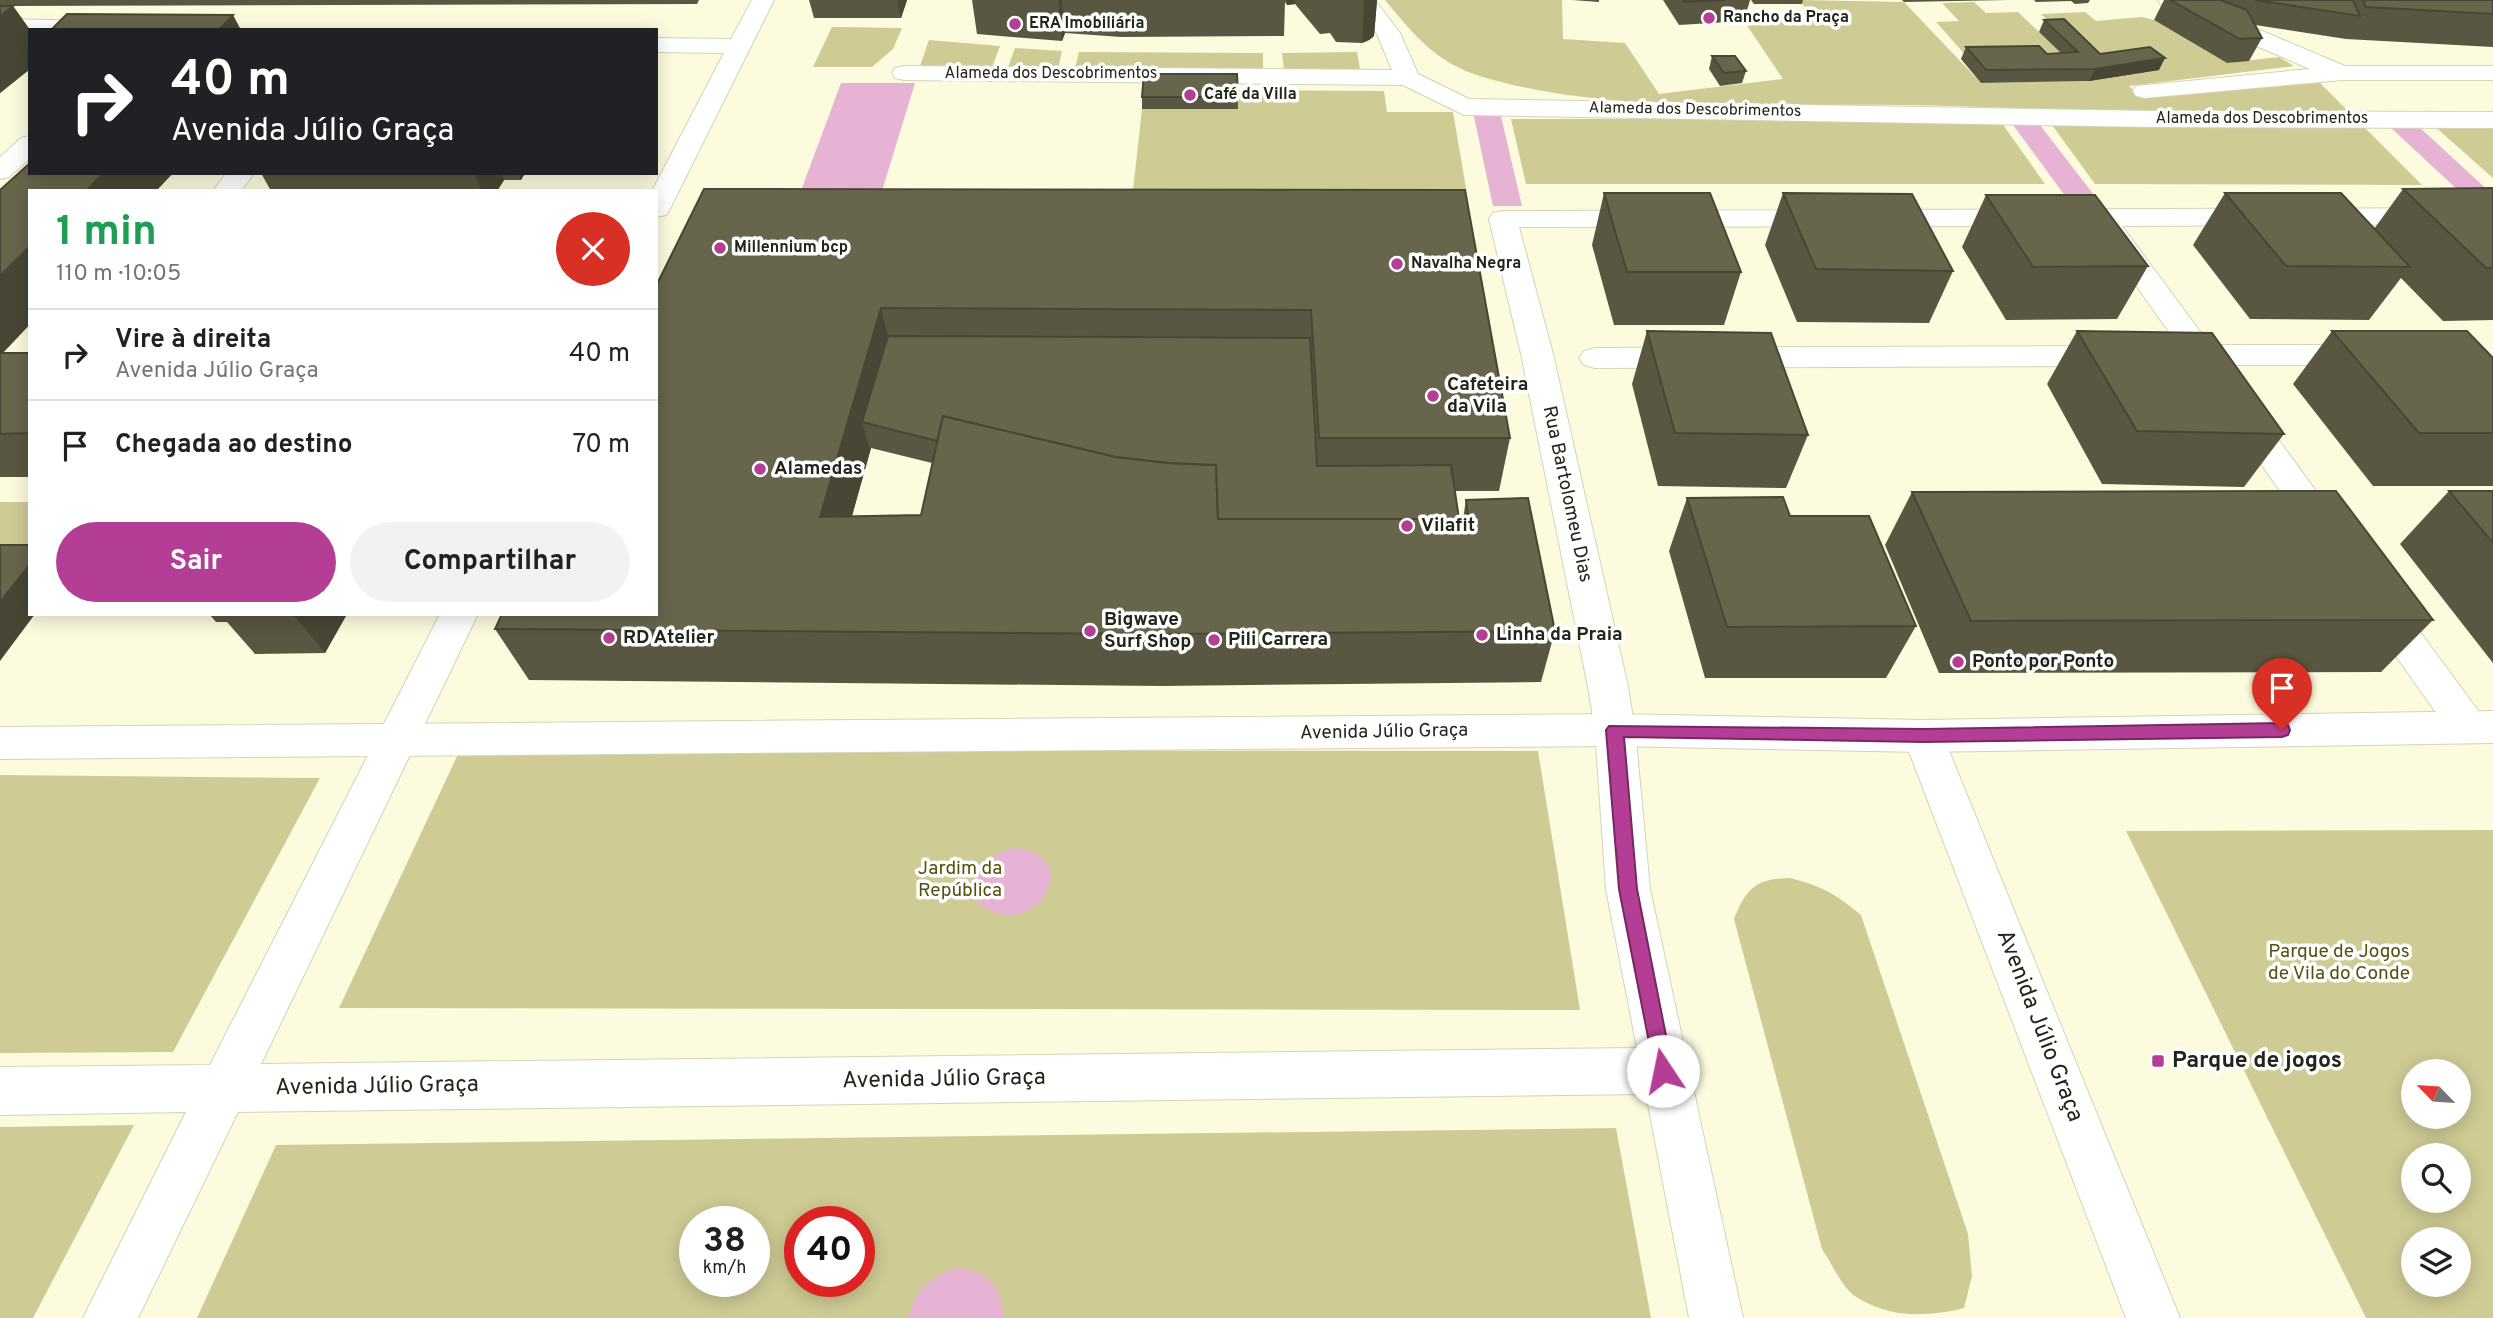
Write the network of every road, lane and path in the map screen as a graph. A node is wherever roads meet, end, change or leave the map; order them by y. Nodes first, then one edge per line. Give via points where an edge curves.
1 (762, 0) edge
2 (1363, 0) edge
3 (2169, 0) edge
4 (0, 26) edge
5 (98, 28) edge
6 (658, 45) edge
7 (739, 46) junction
8 (904, 73) dead end
9 (2342, 73) junction
10 (2493, 73) edge
11 (1408, 78) junction
12 (2145, 91) dead end
13 (2493, 120) edge
14 (0, 141) edge
15 (28, 142) edge
16 (28, 144) edge
17 (0, 171) edge
18 (239, 175) edge
19 (228, 189) edge
20 (658, 205) edge
21 (2493, 216) edge
22 (2103, 219) junction
23 (2202, 355) junction
24 (2396, 355) edge
25 (1595, 358) dead end
26 (458, 616) edge
27 (2480, 727) edge
28 (1615, 730) junction
29 (1923, 736) junction
30 (398, 741) junction
31 (0, 743) edge
32 (1663, 1071) junction
33 (224, 1089) junction
34 (0, 1091) edge
35 (110, 1318) edge
36 (1716, 1318) edge
37 (2154, 1318) edge

1 - 7 street
2 - 11 street via 1388,33
3 - 9 street
4 - 5 street
6 - 7 street
7 - 20 street
8 - 11 street, Alameda dos Descobrimentos
9 - 10 street
9 - 12 street
11 - 13 street, Alameda dos Descobrimentos via 1464,107
14 - 15 street
16 - 17 street
18 - 19 street
21 - 22 street
22 - 23 street
22 - 28 street, Rua Bartolomeu Dias via 1503,219 1537,354
23 - 24 street
23 - 25 street
23 - 27 street via 2354,568
26 - 30 street
27 - 29 street, Avenida Júlio Graça
28 - 29 street, Avenida Júlio Graça
28 - 30 street, Avenida Júlio Graça
28 - 32 street via 1628,889
29 - 37 street, Avenida Júlio Graça
30 - 31 street, Avenida Júlio Graça
30 - 33 street
32 - 33 street, Avenida Júlio Graça
32 - 36 street
33 - 34 street, Avenida Júlio Graça
33 - 35 street

